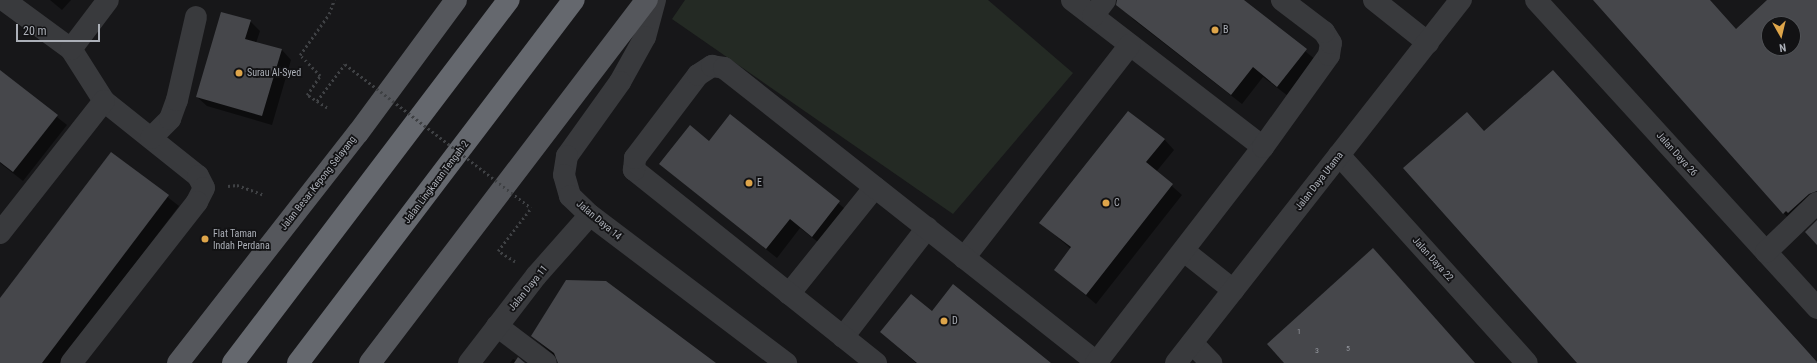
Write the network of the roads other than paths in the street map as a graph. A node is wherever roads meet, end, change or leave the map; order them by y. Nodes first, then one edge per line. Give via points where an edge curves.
1 (4, 0) edge
2 (108, 0) edge
3 (456, 0) edge
4 (509, 0) edge
5 (574, 0) edge
6 (646, 0) edge
7 (655, 0) edge
8 (1072, 0) edge
9 (1282, 0) edge
10 (1374, 0) edge
11 (1461, 0) edge
12 (1536, 0) edge
13 (1099, 8) edge
14 (196, 17) dead end
15 (1428, 43) junction
16 (1130, 45) junction
17 (71, 49) junction
18 (104, 101) junction
19 (151, 138) junction
20 (1263, 147) junction
21 (1339, 156) junction
22 (875, 188) junction
23 (1817, 203) edge
24 (590, 215) junction
25 (927, 228) junction
26 (1, 229) edge
27 (1184, 251) junction
28 (1766, 252) junction
29 (964, 258) junction
30 (1233, 290) junction
31 (790, 294) junction
32 (1817, 308) edge
33 (497, 326) junction
34 (843, 337) junction
35 (1192, 343) junction
36 (71, 363) edge
37 (178, 363) edge
38 (233, 363) edge
39 (298, 363) edge
40 (370, 363) edge
41 (469, 363) edge
42 (546, 363) edge
43 (786, 363) edge
44 (876, 363) edge
45 (1096, 363) edge
46 (1176, 363) edge
47 (1211, 363) edge
48 (1527, 363) edge

1 - 17 street
2 - 17 street
3 - 37 main road, Jalan Besar Kepong Selayang via 358,133
4 - 38 highway
5 - 39 highway, Jalan Lingkaran Tengah 2
6 - 40 main road
7 - 24 street, Jalan Daya 14 via 645,37 623,76 567,156 564,175 570,196
8 - 13 street
9 - 20 street via 1324,32 1331,43 1329,55
10 - 15 street
11 - 15 street, Jalan Daya Utama
12 - 28 street, Jalan Daya 26
13 - 16 street
14 - 19 street via 177,100 170,119
15 - 21 street, Jalan Daya Utama
16 - 20 street
16 - 29 street
17 - 18 street
18 - 19 street
18 - 26 street
19 - 36 street via 198,176 204,188 197,202
20 - 27 street
21 - 30 street, Jalan Daya Utama
21 - 48 street, Jalan Daya 22
22 - 25 street
22 - 31 street
22 - 31 street via 724,68 712,66 698,75 635,158 634,170
23 - 28 street
24 - 33 street, Jalan Daya 11
24 - 43 street, Jalan Daya 14
25 - 29 street
25 - 34 street
27 - 30 street
27 - 45 street
28 - 32 street, Jalan Daya 26
29 - 45 street
30 - 35 street, Jalan Daya Utama
31 - 34 street
33 - 41 street, Jalan Daya 11
33 - 42 street
34 - 44 street
35 - 46 street, Jalan Daya Utama
35 - 47 street

